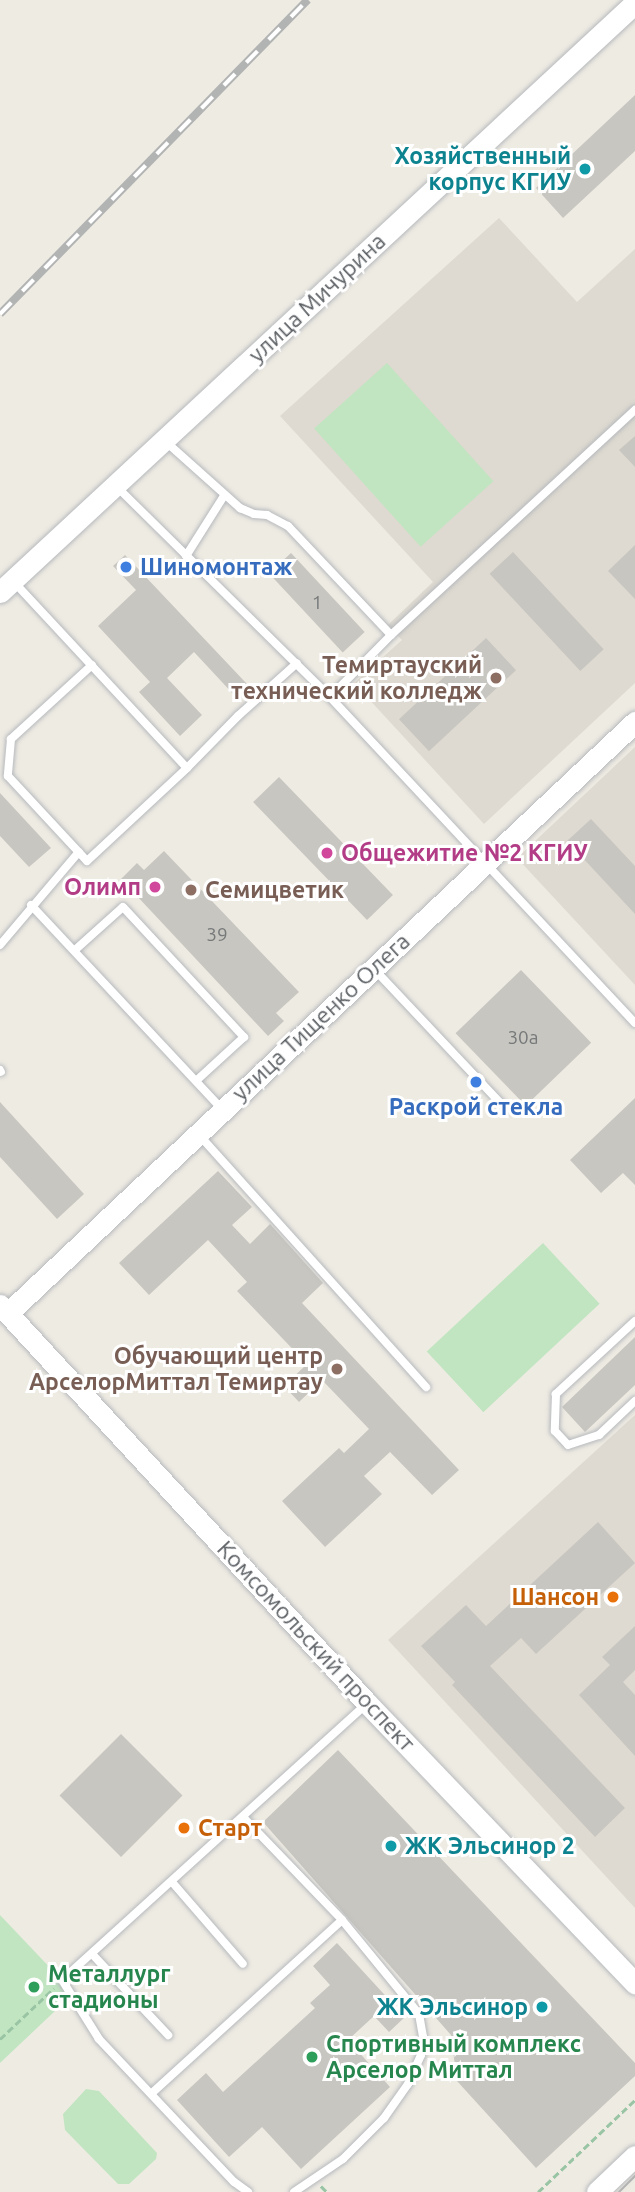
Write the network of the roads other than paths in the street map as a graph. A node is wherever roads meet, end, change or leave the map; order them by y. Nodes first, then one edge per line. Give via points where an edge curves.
1 (635, 3) edge
2 (635, 410) edge
3 (164, 440) junction
4 (114, 484) junction
5 (223, 496) junction
6 (186, 556) junction
7 (6, 586) edge
8 (391, 635) junction
9 (297, 663) junction
10 (92, 665) junction
11 (330, 697) junction
12 (635, 722) edge
13 (187, 768) junction
14 (79, 852) junction
15 (486, 862) junction
16 (31, 905) junction
17 (0, 945) edge
18 (75, 950) junction
19 (373, 968) junction
20 (635, 1023) edge
21 (196, 1081) junction
22 (506, 1109) dead end
23 (223, 1110) junction
24 (198, 1134) junction
25 (4, 1309) edge
26 (635, 1321) edge
27 (426, 1387) dead end
28 (635, 1401) edge
29 (367, 1703) junction
30 (244, 1818) junction
31 (172, 1882) junction
32 (342, 1920) junction
33 (93, 1955) junction
34 (243, 1964) dead end
35 (635, 1983) edge
36 (168, 2035) dead end
37 (152, 2093) junction
38 (635, 2155) edge
39 (248, 2192) edge
40 (294, 2192) edge
41 (597, 2192) edge

1 - 3 street, улица Мичурина
2 - 8 lane
3 - 4 street, улица Мичурина
3 - 5 lane
4 - 6 lane
4 - 7 street, улица Мичурина
5 - 6 lane
5 - 8 lane via 240,508 267,514 288,526
6 - 9 lane
7 - 10 lane
8 - 11 lane
9 - 11 lane
9 - 13 lane
10 - 13 lane
10 - 14 lane via 11,739 8,776
11 - 15 lane
12 - 15 street, улица Тищенко Олега
13 - 14 lane via 87,861
14 - 16 lane
15 - 19 street, улица Тищенко Олега
15 - 20 lane
16 - 17 lane
16 - 18 lane
18 - 21 lane
18 - 21 lane via 123,907 244,1037
19 - 22 lane
19 - 23 street, улица Тищенко Олега
21 - 23 lane
23 - 24 street, улица Тищенко Олега
24 - 25 street, улица Тищенко Олега
24 - 27 lane
25 - 29 street, Комсомольский проспект
26 - 28 lane via 556,1394 555,1431 568,1445 599,1435
29 - 30 lane
29 - 35 street, Комсомольский проспект
30 - 31 lane
30 - 32 lane
31 - 33 lane
31 - 34 lane
32 - 37 lane
32 - 40 lane via 419,2014 421,2055 408,2084 374,2130 329,2170
33 - 36 lane
33 - 37 lane via 62,1980 99,2039
37 - 39 lane
38 - 41 street

